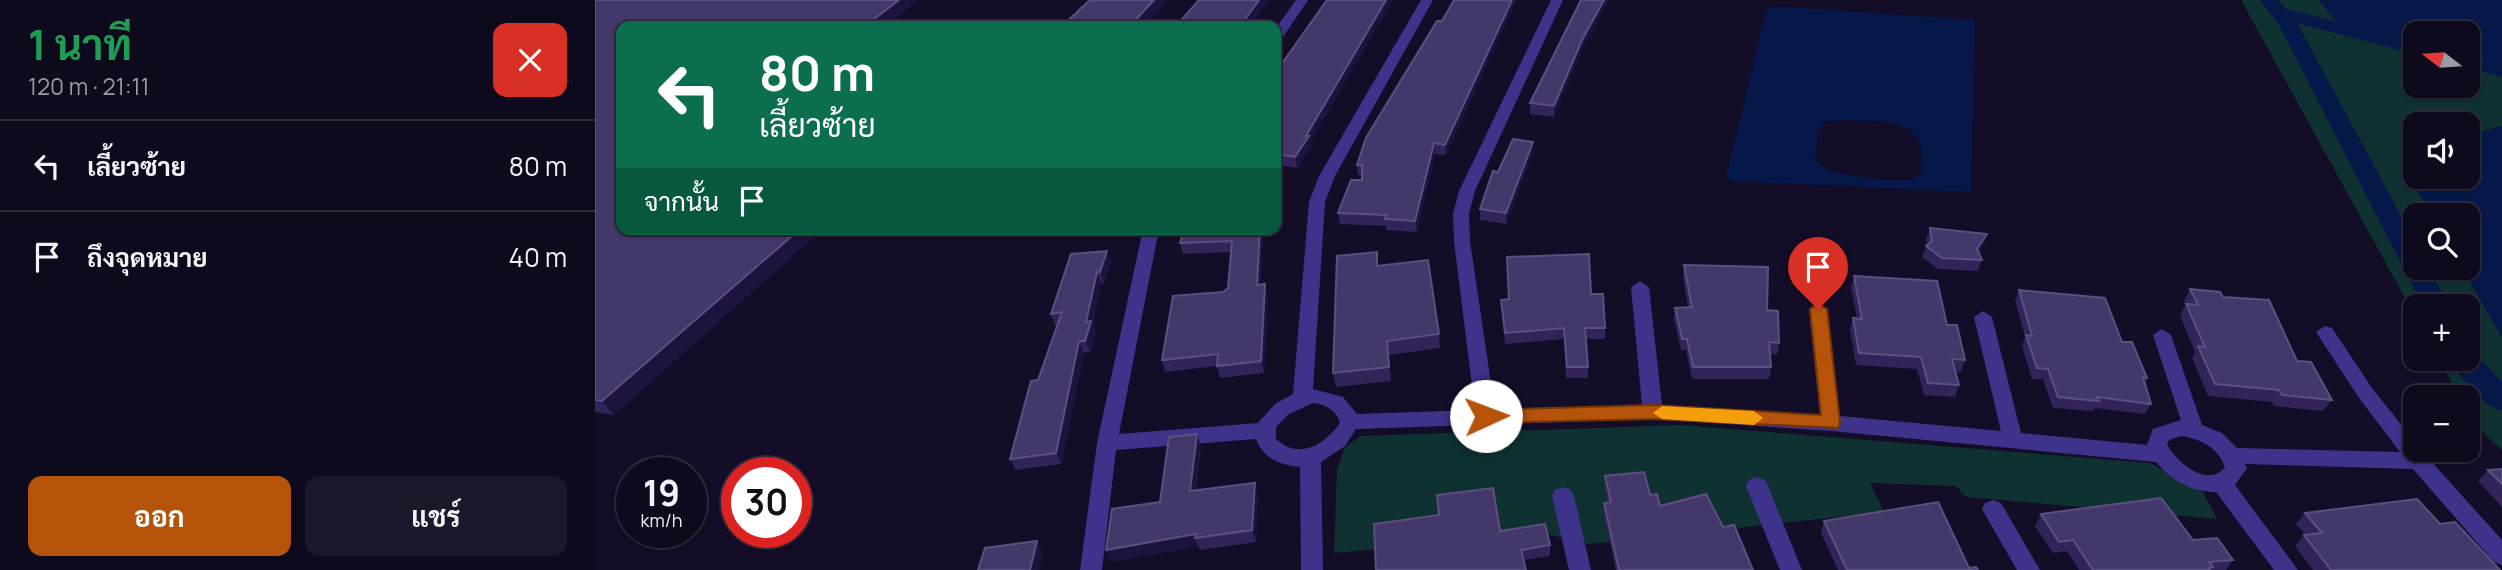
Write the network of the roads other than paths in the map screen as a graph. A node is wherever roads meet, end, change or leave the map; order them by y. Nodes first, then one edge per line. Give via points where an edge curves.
1 (1302, 0) edge
2 (1427, 0) edge
3 (1557, 0) edge
4 (1281, 30) edge
5 (1150, 235) edge
6 (1640, 287) dead end
7 (1818, 309) dead end
8 (1983, 317) dead end
9 (2325, 332) dead end
10 (2162, 335) dead end
11 (1303, 397) junction
12 (1653, 412) junction
13 (1486, 416) junction
14 (1350, 422) junction
15 (1831, 423) junction
16 (1266, 430) junction
17 (2194, 430) junction
18 (2013, 440) junction
19 (1107, 443) junction
20 (2403, 445) edge
21 (2160, 454) junction
22 (2232, 456) junction
23 (1310, 457) junction
24 (2403, 461) edge
25 (2416, 462) edge
26 (2221, 482) junction
27 (1757, 486) dead end
28 (1563, 496) dead end
29 (1993, 509) dead end
30 (2502, 555) edge
31 (1091, 570) edge
32 (1313, 570) edge
33 (1580, 570) edge
34 (1791, 570) edge
35 (2029, 570) edge
36 (2287, 570) edge

1 - 4 street
2 - 11 street via 1327,176 1317,202
3 - 13 street via 1461,214
5 - 19 street
6 - 12 street
7 - 15 street
8 - 18 street
9 - 20 street
10 - 17 street
11 - 14 street via 1329,398 1341,405
11 - 16 street via 1281,406
12 - 13 street
12 - 15 street
13 - 14 street
14 - 23 street via 1340,441
15 - 18 street
16 - 19 street
16 - 23 street via 1268,442 1277,452
17 - 21 street via 2180,428 2160,435
17 - 22 street via 2217,440
18 - 21 street
19 - 31 street
21 - 26 street via 2193,480
22 - 24 street
22 - 26 street via 2236,468 2232,477
23 - 32 street
25 - 30 street
26 - 36 street
27 - 34 street
28 - 33 street
29 - 35 street

